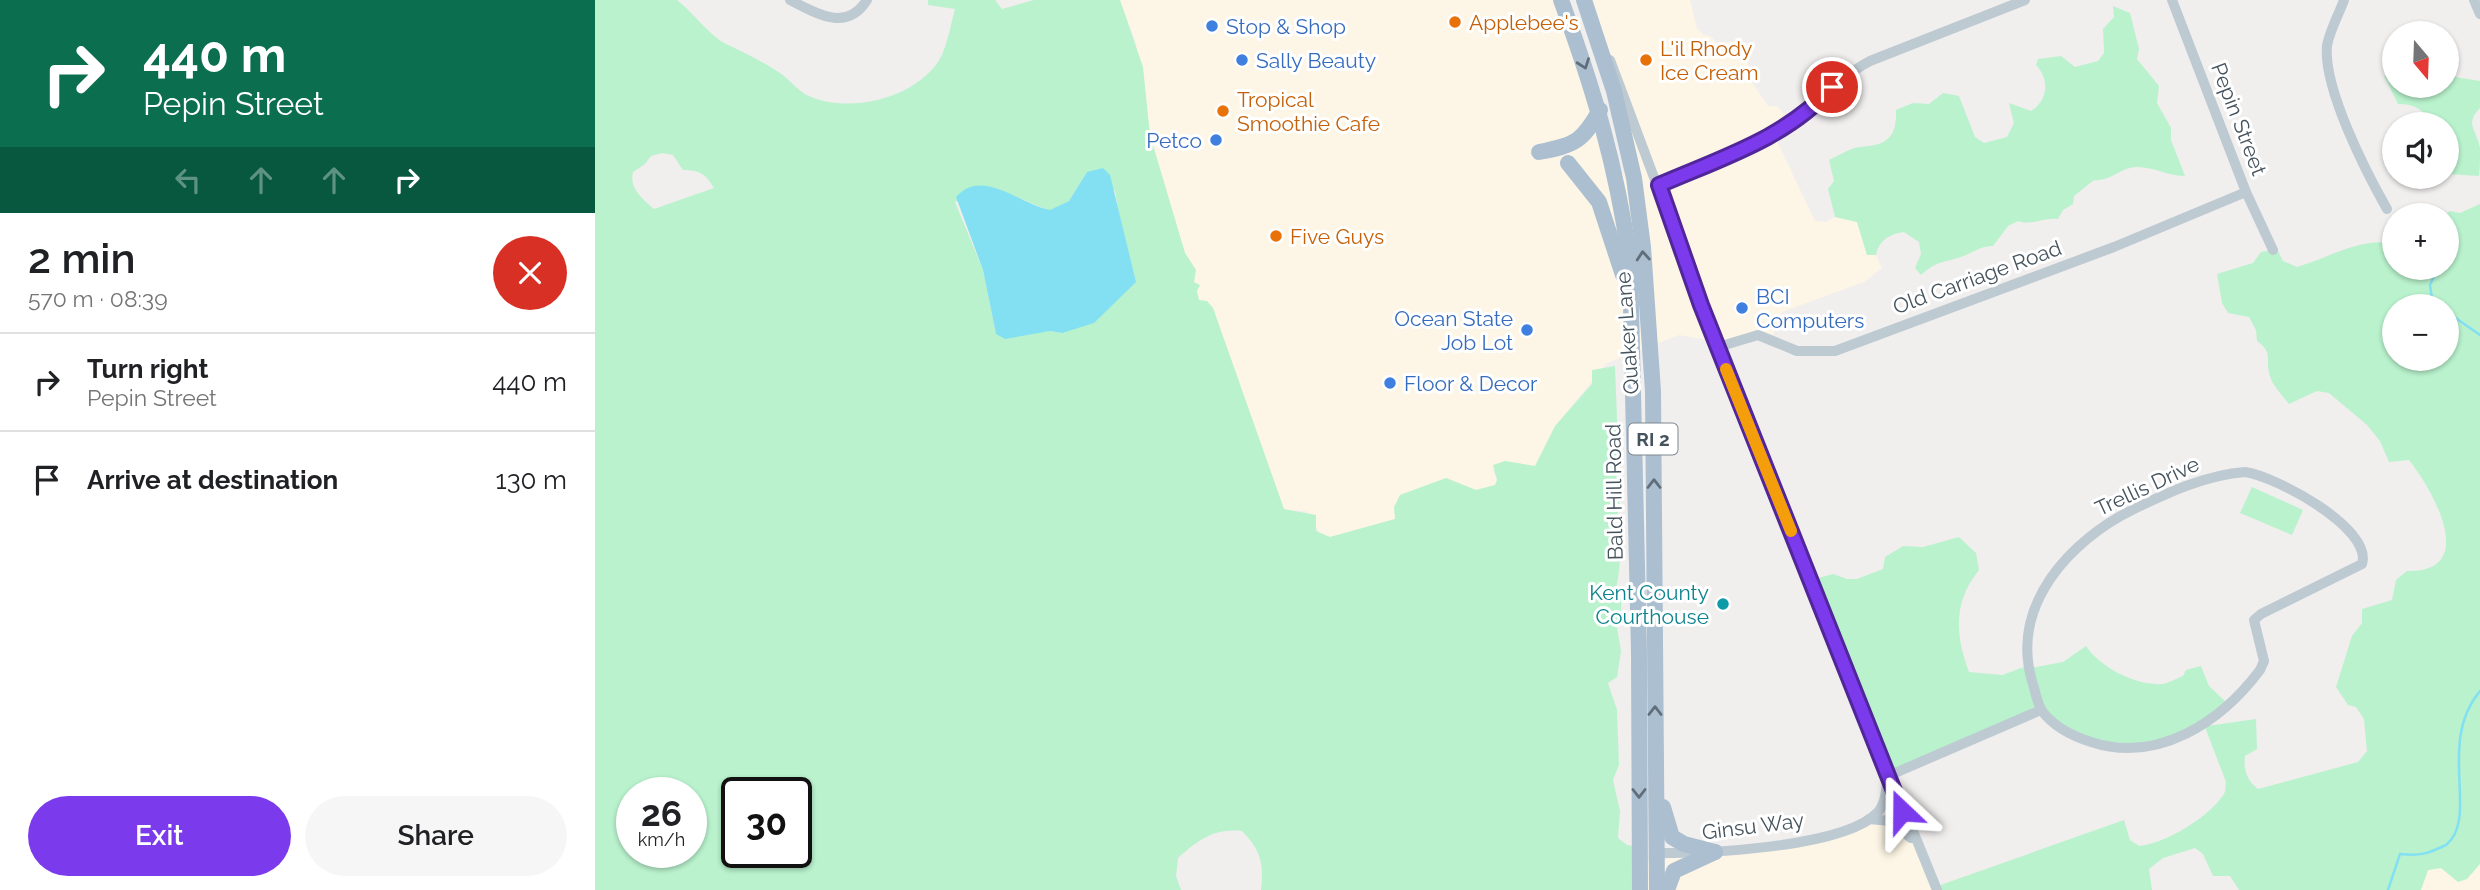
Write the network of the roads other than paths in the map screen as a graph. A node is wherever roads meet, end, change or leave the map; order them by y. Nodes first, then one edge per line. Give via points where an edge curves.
1 (790, 0) edge
2 (867, 0) edge
3 (1561, 0) edge
4 (1584, 0) edge
5 (2025, 0) edge
6 (2172, 0) edge
7 (2344, 0) edge
8 (2475, 0) edge
9 (2480, 14) edge
10 (1595, 31) junction
11 (1600, 110) junction
12 (1539, 152) dead end
13 (1568, 163) dead end
14 (1659, 185) junction
15 (2246, 192) junction
16 (2384, 203) edge
17 (2273, 250) dead end
18 (1633, 309) junction
19 (1718, 347) junction
20 (2041, 709) junction
21 (1656, 760) junction
22 (1888, 776) junction
23 (1869, 820) junction
24 (1919, 848) junction
25 (1639, 852) junction
26 (1715, 852) junction
27 (1657, 853) junction
28 (1640, 890) edge
29 (1657, 890) edge
30 (1667, 890) edge
31 (1937, 890) edge

1 - 2 street via 836,19 854,14
3 -> 11 main road, RI 2
4 - 10 main road, Quaker Lane / RI 2
5 - 14 street via 1870,61 1848,73 1787,128
6 - 15 street, Pepin Street
7 - 16 street via 2327,43 2328,69
8 - 9 street
10 - 14 street, Quaker Lane via 1616,72
21 -> 10 main road, Quaker Lane / RI 2 via 1653,391 1643,247 1634,178
11 - 12 main road via 1577,142
11 - 18 main road, Bald Hill Road / RI 2 via 1616,178
13 - 18 main road via 1599,202
14 - 19 street, Quaker Lane
15 - 17 street, Pepin Street
15 - 19 street, Old Carriage Road via 2114,247 1835,351 1797,351 1758,335
18 -> 25 main road, Bald Hill Road / RI 2
19 - 22 street, Quaker Lane
20 - 20 street, Trellis Drive via 2026,648 2035,606 2064,561 2122,515 2204,480 2245,472 2268,476 2300,495 2348,529 2361,545 2362,564 2254,620 2264,661 2260,670 2201,727 2148,748 2117,748 2072,736
20 - 22 street
21 - 26 main road via 1672,837
21 - 27 main road, Quaker Lane / RI 2
22 - 23 street via 1883,805
22 - 24 street, Quaker Lane
23 - 24 street via 1898,825
23 - 26 street, Ginsu Way via 1807,840
24 - 31 street, Quaker Lane
25 - 27 street, Ginsu Way
25 - 28 main road, Bald Hill Road / RI 2
26 - 27 street, Ginsu Way
26 - 30 main road via 1674,871
27 - 29 main road, Quaker Lane / RI 2

